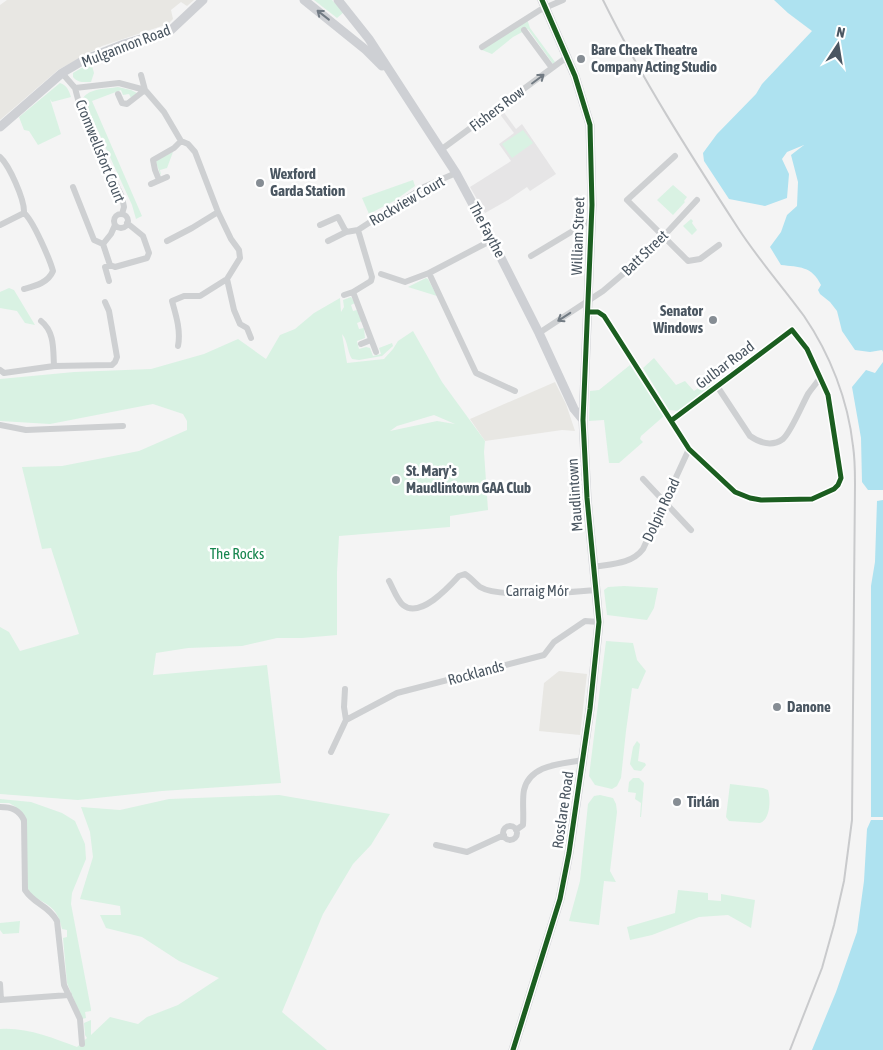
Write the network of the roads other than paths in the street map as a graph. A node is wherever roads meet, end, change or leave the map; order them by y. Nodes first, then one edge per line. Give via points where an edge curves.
1 (202, 0) edge
2 (304, 0) edge
3 (338, 0) edge
4 (563, 0) edge
5 (543, 4) edge
6 (356, 22) junction
7 (524, 30) dead end
8 (346, 33) junction
9 (482, 47) dead end
10 (373, 51) junction
11 (567, 57) junction
12 (552, 68) junction
13 (62, 73) junction
14 (140, 75) dead end
15 (76, 88) junction
16 (146, 90) junction
17 (118, 94) dead end
18 (0, 127) edge
19 (181, 141) junction
20 (442, 149) junction
21 (675, 156) dead end
22 (0, 157) edge
23 (456, 173) junction
24 (167, 177) dead end
25 (159, 180) junction
26 (151, 184) dead end
27 (73, 187) dead end
28 (697, 200) dead end
29 (218, 212) junction
30 (24, 213) junction
31 (122, 214) junction
32 (591, 220) junction
33 (127, 223) junction
34 (0, 225) edge
35 (115, 225) junction
36 (320, 225) dead end
37 (358, 230) junction
38 (346, 232) junction
39 (663, 237) junction
40 (492, 240) junction
41 (167, 241) dead end
42 (328, 241) dead end
43 (103, 244) junction
44 (719, 245) dead end
45 (531, 256) dead end
46 (110, 265) junction
47 (428, 273) junction
48 (381, 274) dead end
49 (228, 279) junction
50 (110, 281) dead end
51 (24, 289) dead end
52 (353, 292) junction
53 (344, 295) dead end
54 (588, 301) junction
55 (105, 302) dead end
56 (588, 312) junction
57 (41, 321) dead end
58 (539, 333) junction
59 (251, 338) dead end
60 (371, 340) junction
61 (361, 344) dead end
62 (178, 346) dead end
63 (376, 352) dead end
64 (54, 366) junction
65 (0, 370) edge
66 (820, 378) junction
67 (717, 386) junction
68 (515, 391) dead end
69 (567, 393) junction
70 (584, 396) junction
71 (583, 420) junction
72 (672, 420) junction
73 (0, 425) edge
74 (123, 426) dead end
75 (689, 449) junction
76 (643, 479) dead end
77 (665, 501) junction
78 (691, 530) dead end
79 (594, 567) junction
80 (389, 581) dead end
81 (596, 590) junction
82 (599, 622) junction
83 (345, 689) dead end
84 (346, 720) junction
85 (331, 752) dead end
86 (583, 760) junction
87 (0, 807) edge
88 (436, 845) dead end
89 (0, 984) edge
90 (69, 995) junction
91 (1, 1000) edge
92 (85, 1042) dead end
93 (513, 1050) edge

1 - 13 main road, Mulgannon Road via 171,30 104,51
8 -> 2 main road, The Faythe
3 - 6 main road, The Faythe
4 - 5 street
5 - 9 street
5 - 11 main road, William Street
6 - 8 main road via 354,28
6 - 10 main road, The Faythe
7 - 12 street
8 - 10 main road, The Faythe
10 - 20 main road, The Faythe via 393,75
11 - 12 street, Fishers Row
11 - 32 main road, William Street via 590,124
20 -> 12 street, Fishers Row
13 - 15 street
13 - 18 main road, Mulgannon Road
14 - 16 street
15 - 16 street via 119,83
15 - 31 street, Cromwellsfort Court via 80,107 122,197
16 - 17 street via 127,104 122,103
16 - 19 street
19 - 25 street via 153,160
19 - 29 street via 195,152
20 - 23 main road, The Faythe
21 - 39 street via 627,200
22 - 30 street via 22,198
23 - 37 street, Rockview Court via 424,187
23 - 40 main road, The Faythe
24 - 25 street
25 - 26 street
27 - 43 street via 94,240
28 - 39 street, Batt Street
29 - 41 street
29 - 49 street via 239,250 240,258
30 - 34 street
30 - 51 street via 34,225 53,271 46,281
31 - 33 street, Cromwellsfort Court
31 - 35 street, Cromwellsfort Court via 116,216
32 - 45 street
32 - 54 main road, William Street
33 - 35 street, Cromwellsfort Court via 123,228
33 - 46 street, Cromwellsfort Court via 142,236 149,253 147,258 115,267
35 - 43 street, Cromwellsfort Court
36 - 38 street via 338,214
37 - 38 street, Rockview Court
37 - 52 street, Rockview Court via 372,277 371,281
38 - 42 street, Rockview Court
39 - 44 street via 688,261 700,259
39 - 54 street, Batt Street via 650,252
40 - 47 street
40 - 58 main road, The Faythe
43 - 46 street
46 - 50 street via 105,267
47 - 48 street via 405,282
47 - 68 street via 476,373
49 - 59 street via 234,310
49 - 62 street via 200,296 184,296 172,301 178,323
52 - 53 street, Rockview Court
52 - 60 street
54 - 56 main road, William Street
54 -> 58 street, Batt Street
55 - 64 street via 117,357 115,362 106,366
56 - 70 main road, William Street
56 - 72 street via 604,316
57 - 64 street via 51,332
58 - 69 main road, The Faythe
60 - 61 street
60 - 63 street
64 - 65 street via 4,373
66 - 67 street, Gulbar Road via 807,349 792,330
66 - 67 street via 784,438 774,443 758,441 750,436
66 - 75 street via 832,411 841,478 834,490 812,499 750,498 735,492
67 - 72 street, Gulbar Road
69 - 70 main road
69 - 71 main road, The Faythe
70 - 71 main road, William Street
71 - 79 main road, Maudlintown
72 - 75 street
73 - 74 street via 26,430
75 - 77 street, Dolpin Road
76 - 77 street
77 - 78 street
77 - 79 street, Dolpin Road via 637,556
79 - 81 main road, Rosslare Road
80 - 81 street, Carraig Mór via 404,605 410,608 430,604 465,574 479,587 488,590 532,594
81 - 82 main road, Rosslare Road
82 - 84 street, Rocklands via 585,620 554,642 544,655 397,693
82 - 86 main road, Rosslare Road
83 - 84 street
84 - 85 street
86 - 88 street via 539,769 530,777 524,789 523,825 516,830 513,839 504,835 467,852
86 - 93 main road, Rosslare Road via 560,899
87 - 90 street via 13,809 24,820 25,890 48,908 58,921 64,985
89 - 91 street
90 - 91 street
90 - 92 street

